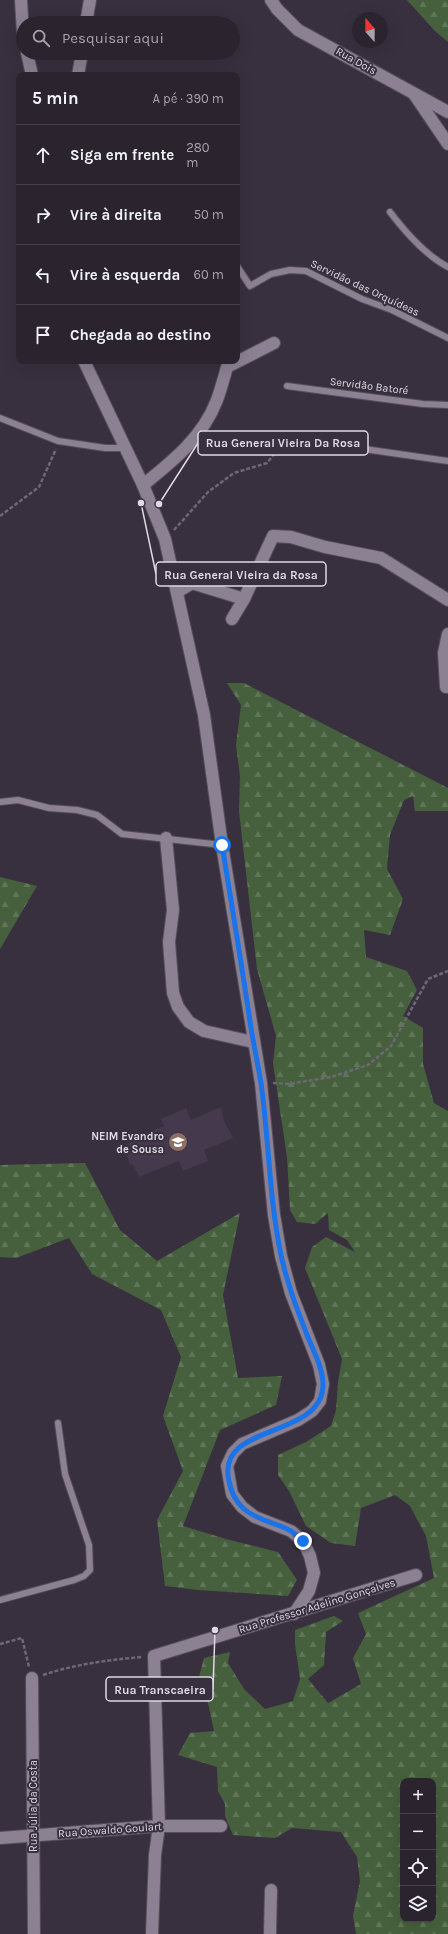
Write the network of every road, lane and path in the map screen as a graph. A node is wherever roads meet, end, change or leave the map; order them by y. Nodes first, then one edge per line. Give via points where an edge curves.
1 (20, 0) edge
2 (90, 0) edge
3 (271, 0) edge
4 (21, 16) edge
5 (87, 16) edge
6 (29, 60) edge
7 (81, 60) edge
8 (31, 72) edge
9 (79, 72) edge
10 (412, 92) junction
11 (448, 112) edge
12 (448, 144) edge
13 (390, 212) dead end
14 (448, 267) edge
15 (240, 271) edge
16 (448, 338) edge
17 (274, 343) dead end
18 (240, 360) edge
19 (85, 364) edge
20 (233, 364) edge
21 (287, 386) dead end
22 (448, 405) edge
23 (0, 418) edge
24 (60, 441) junction
25 (126, 448) junction
26 (364, 449) joint
27 (448, 461) edge
28 (143, 485) junction
29 (0, 516) edge
30 (165, 539) junction
31 (177, 592) junction
32 (244, 599) junction
33 (448, 600) edge
34 (232, 619) dead end
35 (448, 634) edge
36 (446, 687) dead end
37 (0, 802) edge
38 (166, 838) junction
39 (222, 845) junction
40 (448, 971) edge
41 (253, 1042) junction
42 (261, 1083) junction
43 (58, 1423) dead end
44 (416, 1575) dead end
45 (0, 1600) edge
46 (294, 1614) junction
47 (0, 1644) edge
48 (154, 1656) junction
49 (32, 1678) junction
50 (159, 1826) junction
51 (221, 1826) dead end
52 (33, 1837) junction
53 (0, 1838) edge
54 (271, 1890) dead end
55 (34, 1934) edge
56 (152, 1934) edge
57 (270, 1934) edge

1 - 4 street
2 - 5 street
3 - 10 street, Rua Dois via 298,30
6 - 8 street
7 - 9 street
10 - 11 street, Rua Dois
10 - 12 street
13 - 14 lane via 407,234
15 - 16 lane, Servidão das Orquídeas via 250,286 271,274 290,270 306,271
17 - 18 street
19 - 25 street
20 - 28 street via 227,367 217,400 201,431 182,453
21 - 22 lane, Servidão Batoré
23 - 24 lane
24 - 25 lane
24 - 29 path via 39,487
25 - 28 street
26 - 27 lane
26 - 30 path via 330,450 304,437 288,436 266,463 234,473 208,492
28 - 30 street
30 - 31 street
31 - 32 street via 192,583
31 - 39 street via 204,715
32 - 33 street via 273,536 290,537 382,558
32 - 34 street
35 - 36 street via 444,653
37 - 38 lane via 18,800 49,808 90,813 97,815 122,834
38 - 39 lane
38 - 41 street via 173,910 169,942 173,993 178,1007 189,1022 204,1031
39 - 41 street
40 - 42 path via 428,979 391,1046 368,1065 331,1077 289,1084
41 - 42 street
42 - 46 street via 274,1215 281,1256 291,1293 319,1366 323,1384 320,1401 312,1411 298,1420 242,1444 233,1453 227,1466 232,1494 242,1507 255,1517 291,1531 303,1541 310,1556 314,1573 309,1591
43 - 45 lane via 67,1480 89,1545 90,1570 74,1580
44 - 46 street, Rua Professor Adelino Gonçalves
46 - 48 street, Rua Professor Adelino Gonçalves
47 - 49 path via 22,1638
48 - 49 path via 70,1666
48 - 50 street
49 - 52 street, Rua Júlia da Costa
50 - 51 street, Rua Oswaldo Goulart
50 - 52 street, Rua Oswaldo Goulart
50 - 56 street via 155,1855
52 - 53 street, Rua Oswaldo Goulart
52 - 55 street, Rua Júlia da Costa
54 - 57 street

